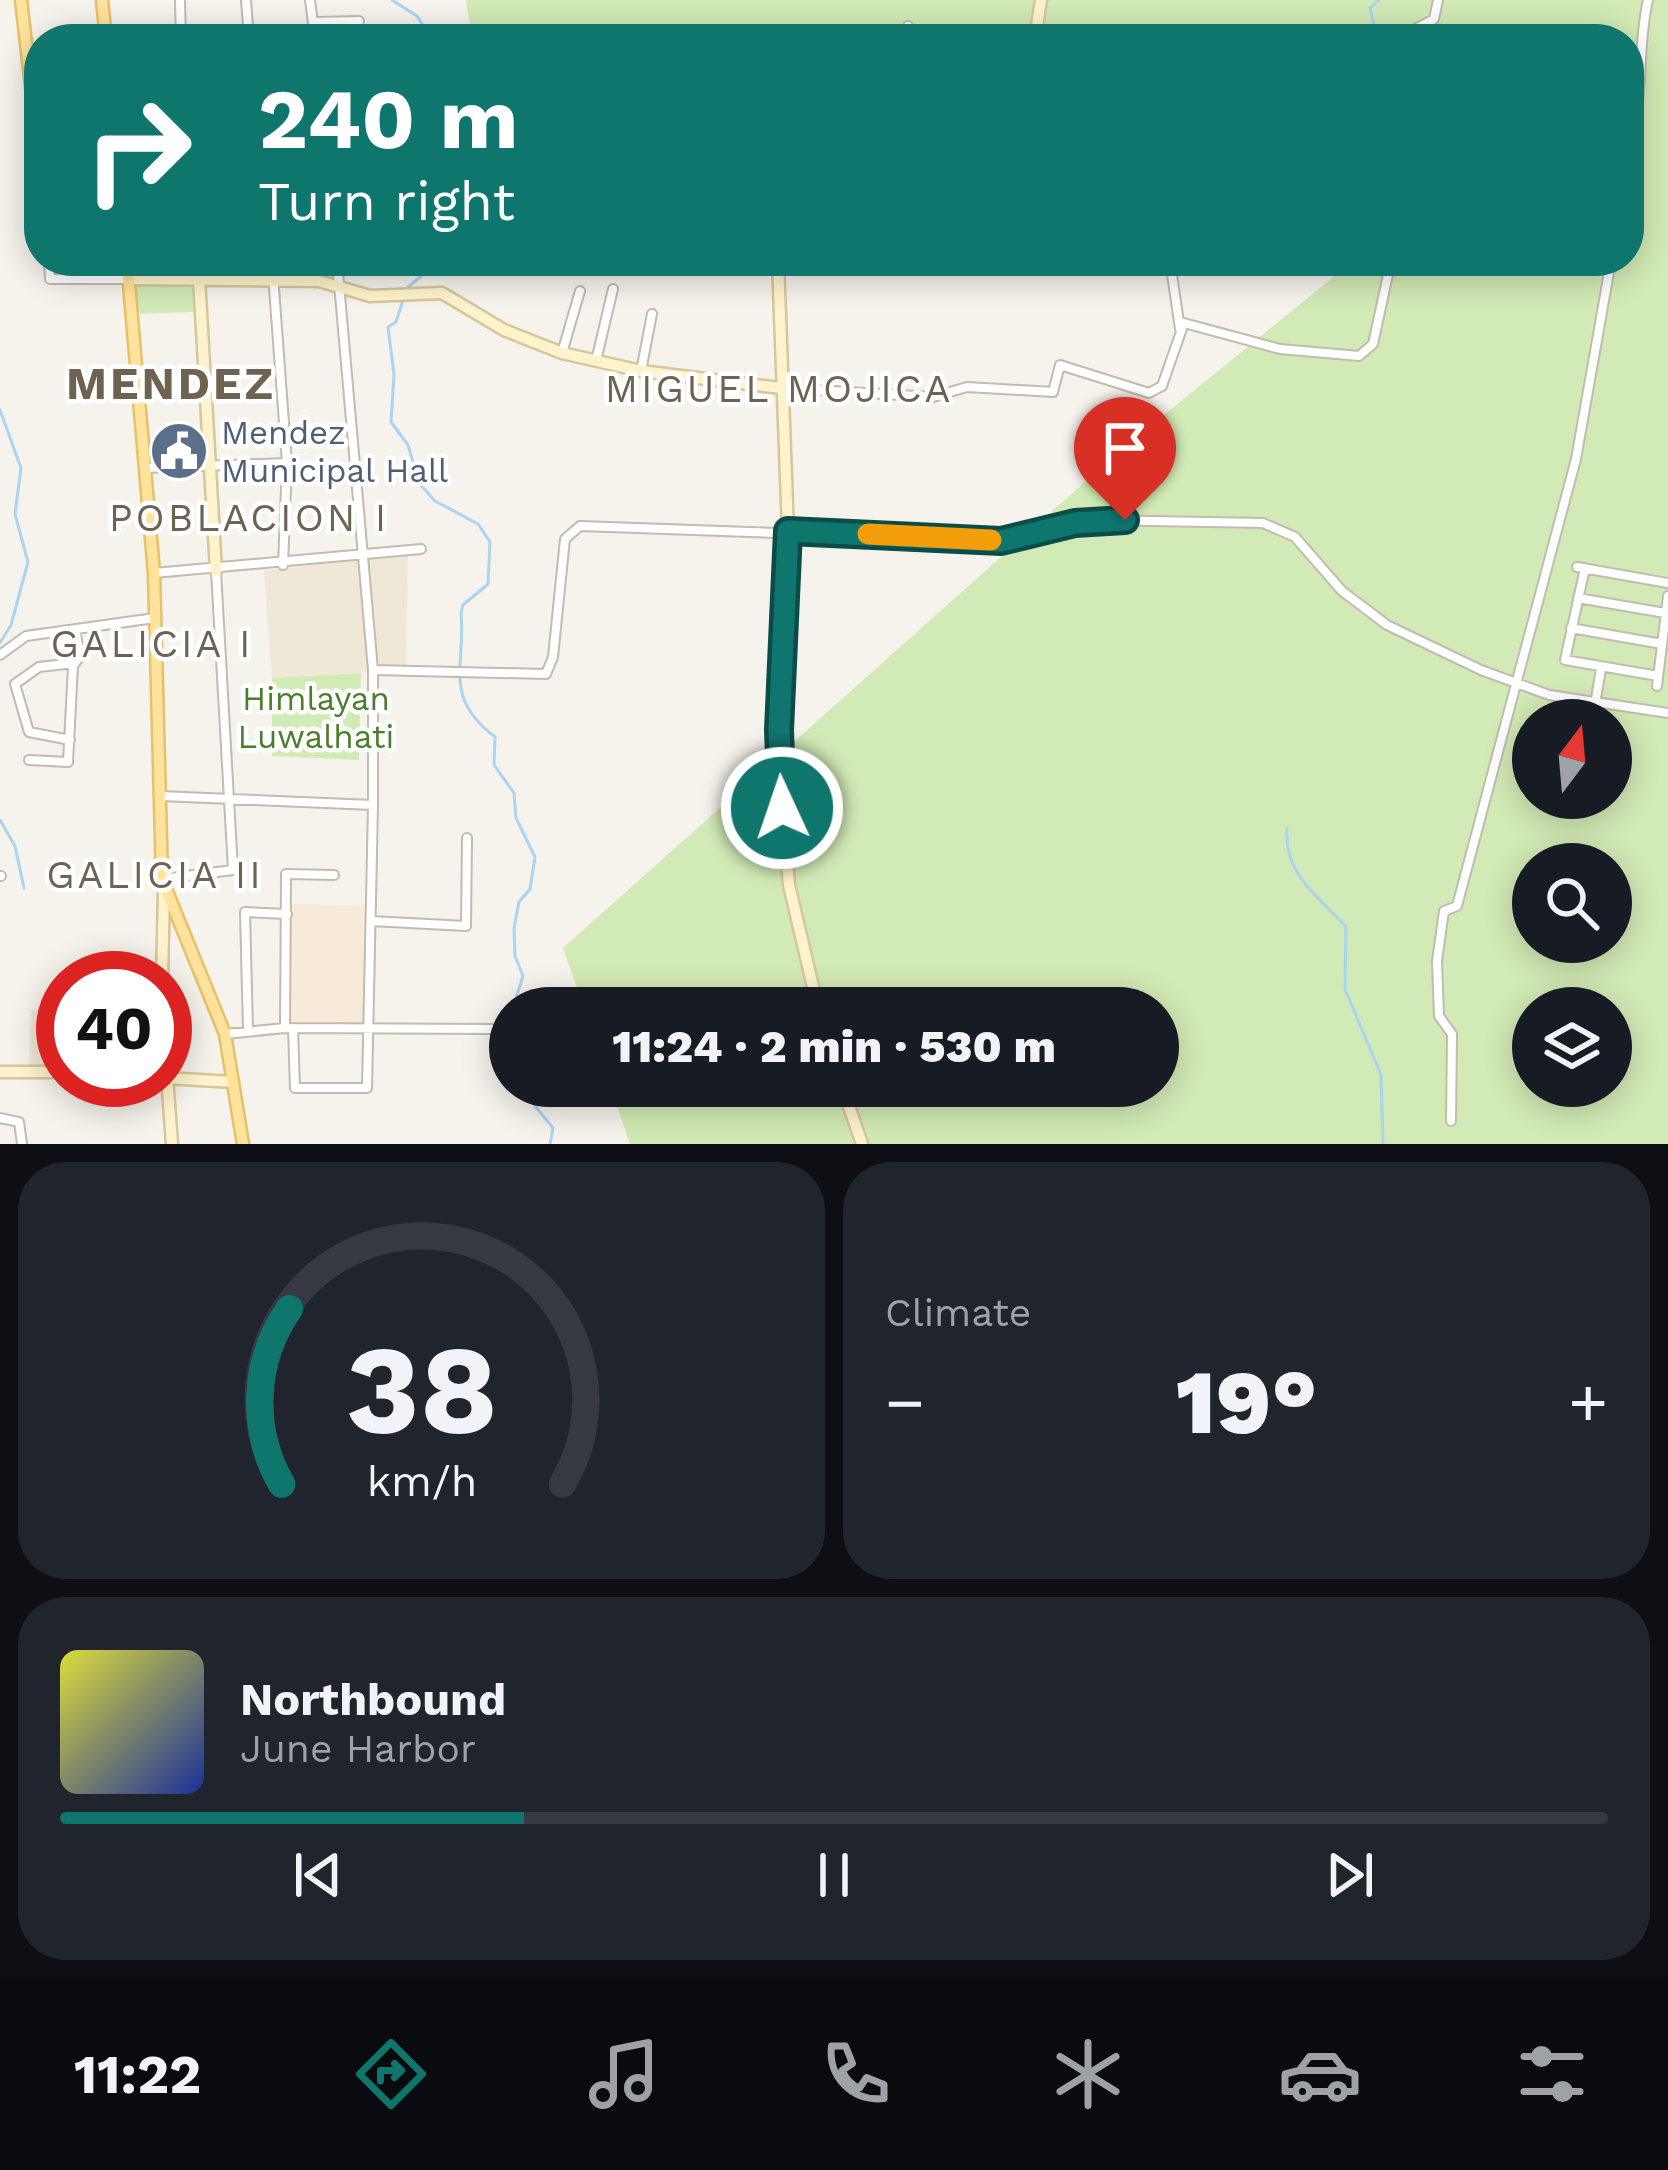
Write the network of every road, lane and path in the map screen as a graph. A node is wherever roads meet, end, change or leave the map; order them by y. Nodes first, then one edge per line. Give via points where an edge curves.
1 (310, 0) edge
2 (1438, 0) edge
3 (359, 21) dead end
4 (313, 22) joint
5 (1425, 24) edge
6 (50, 276) edge
7 (274, 276) edge
8 (336, 276) edge
9 (778, 276) edge
10 (1172, 276) edge
11 (1388, 276) edge
12 (1608, 276) edge
13 (128, 278) junction
14 (199, 278) junction
15 (274, 281) junction
16 (336, 288) junction
17 (613, 289) dead end
18 (580, 291) dead end
19 (652, 314) dead end
20 (1180, 328) junction
21 (562, 353) junction
22 (596, 361) junction
23 (641, 371) junction
24 (781, 388) junction
25 (287, 463) junction
26 (209, 464) junction
27 (144, 468) junction
28 (788, 531) junction
29 (421, 549) dead end
30 (360, 556) junction
31 (283, 565) junction
32 (216, 571) junction
33 (154, 573) junction
34 (1668, 583) edge
35 (1668, 596) edge
36 (1578, 598) junction
37 (1666, 613) edge
38 (156, 617) junction
39 (1570, 628) junction
40 (75, 629) junction
41 (1662, 644) junction
42 (0, 655) edge
43 (74, 663) junction
44 (373, 670) junction
45 (1600, 672) junction
46 (1517, 685) junction
47 (1581, 699) edge
48 (1596, 699) edge
49 (1632, 708) edge
50 (1668, 713) edge
51 (70, 740) junction
52 (29, 760) dead end
53 (160, 796) junction
54 (230, 799) junction
55 (373, 805) junction
56 (467, 838) dead end
57 (334, 874) dead end
58 (163, 886) junction
59 (287, 914) junction
60 (371, 917) junction
61 (179, 926) junction
62 (164, 927) junction
63 (163, 951) edge
64 (813, 987) edge
65 (367, 1027) junction
66 (289, 1028) junction
67 (489, 1028) edge
68 (248, 1029) junction
69 (225, 1034) junction
70 (0, 1072) edge
71 (36, 1072) edge
72 (192, 1080) edge
73 (233, 1082) junction
74 (169, 1107) edge
75 (849, 1107) edge
76 (0, 1118) edge
77 (1450, 1121) dead end
78 (22, 1144) edge
79 (172, 1144) edge
80 (243, 1144) edge
81 (862, 1144) edge

1 - 4 street
2 - 5 street
3 - 4 street
6 - 13 street
7 - 15 street
8 - 16 street
9 - 24 street
10 - 20 street
11 - 20 street via 1373,344 1358,356 1280,349 1193,323
12 - 46 street via 1576,459
13 - 14 street
13 - 27 main road
14 - 15 street
14 - 26 street
15 - 16 street
15 - 25 street
16 - 21 street via 442,293
16 - 30 street
17 - 22 street
18 - 21 street
19 - 23 street
20 - 24 street via 1162,386 1150,393 1060,365 1053,392 967,387 933,398
21 - 22 street
22 - 23 street
23 - 24 street
24 - 28 street
25 - 26 street
25 - 31 street
26 - 27 street
26 - 32 street
27 - 33 main road
28 - 44 street via 580,526 566,539 546,674
28 - 46 street via 1001,541 1096,520 1263,524 1295,537 1342,591 1388,625
28 - 64 street via 779,769 789,885
29 - 30 street
30 - 31 street
30 - 44 street
31 - 32 street
32 - 33 street
32 - 54 street
33 - 38 main road
34 - 36 street via 1581,567
35 - 37 street
36 - 37 street
36 - 39 street
37 - 41 street
38 - 40 street
38 - 53 main road
39 - 41 street
39 - 45 street via 1565,660
40 - 42 street via 26,637
40 - 43 street
41 - 45 street via 1657,681
43 - 51 street
43 - 51 street via 43,666 15,684 29,732
44 - 55 street
45 - 48 street
46 - 47 street
46 - 77 street via 1457,906 1444,911 1437,961 1439,1016 1452,1034
49 - 50 street
51 - 52 street via 66,765
53 - 54 street
53 - 58 main road
54 - 55 street
54 - 58 street via 232,870
55 - 60 street
56 - 60 street via 466,926
57 - 59 street via 286,874
58 - 61 main road
58 - 62 street
59 - 66 street
59 - 68 street via 244,912
60 - 65 street
61 - 62 main road
61 - 69 main road
62 - 63 street
65 - 66 street
65 - 66 street via 367,1088 295,1088
65 - 67 street
66 - 68 street
68 - 69 street
69 - 73 main road
70 - 71 street
72 - 73 street
73 - 80 main road
74 - 79 street
75 - 81 street
76 - 78 street via 19,1122

